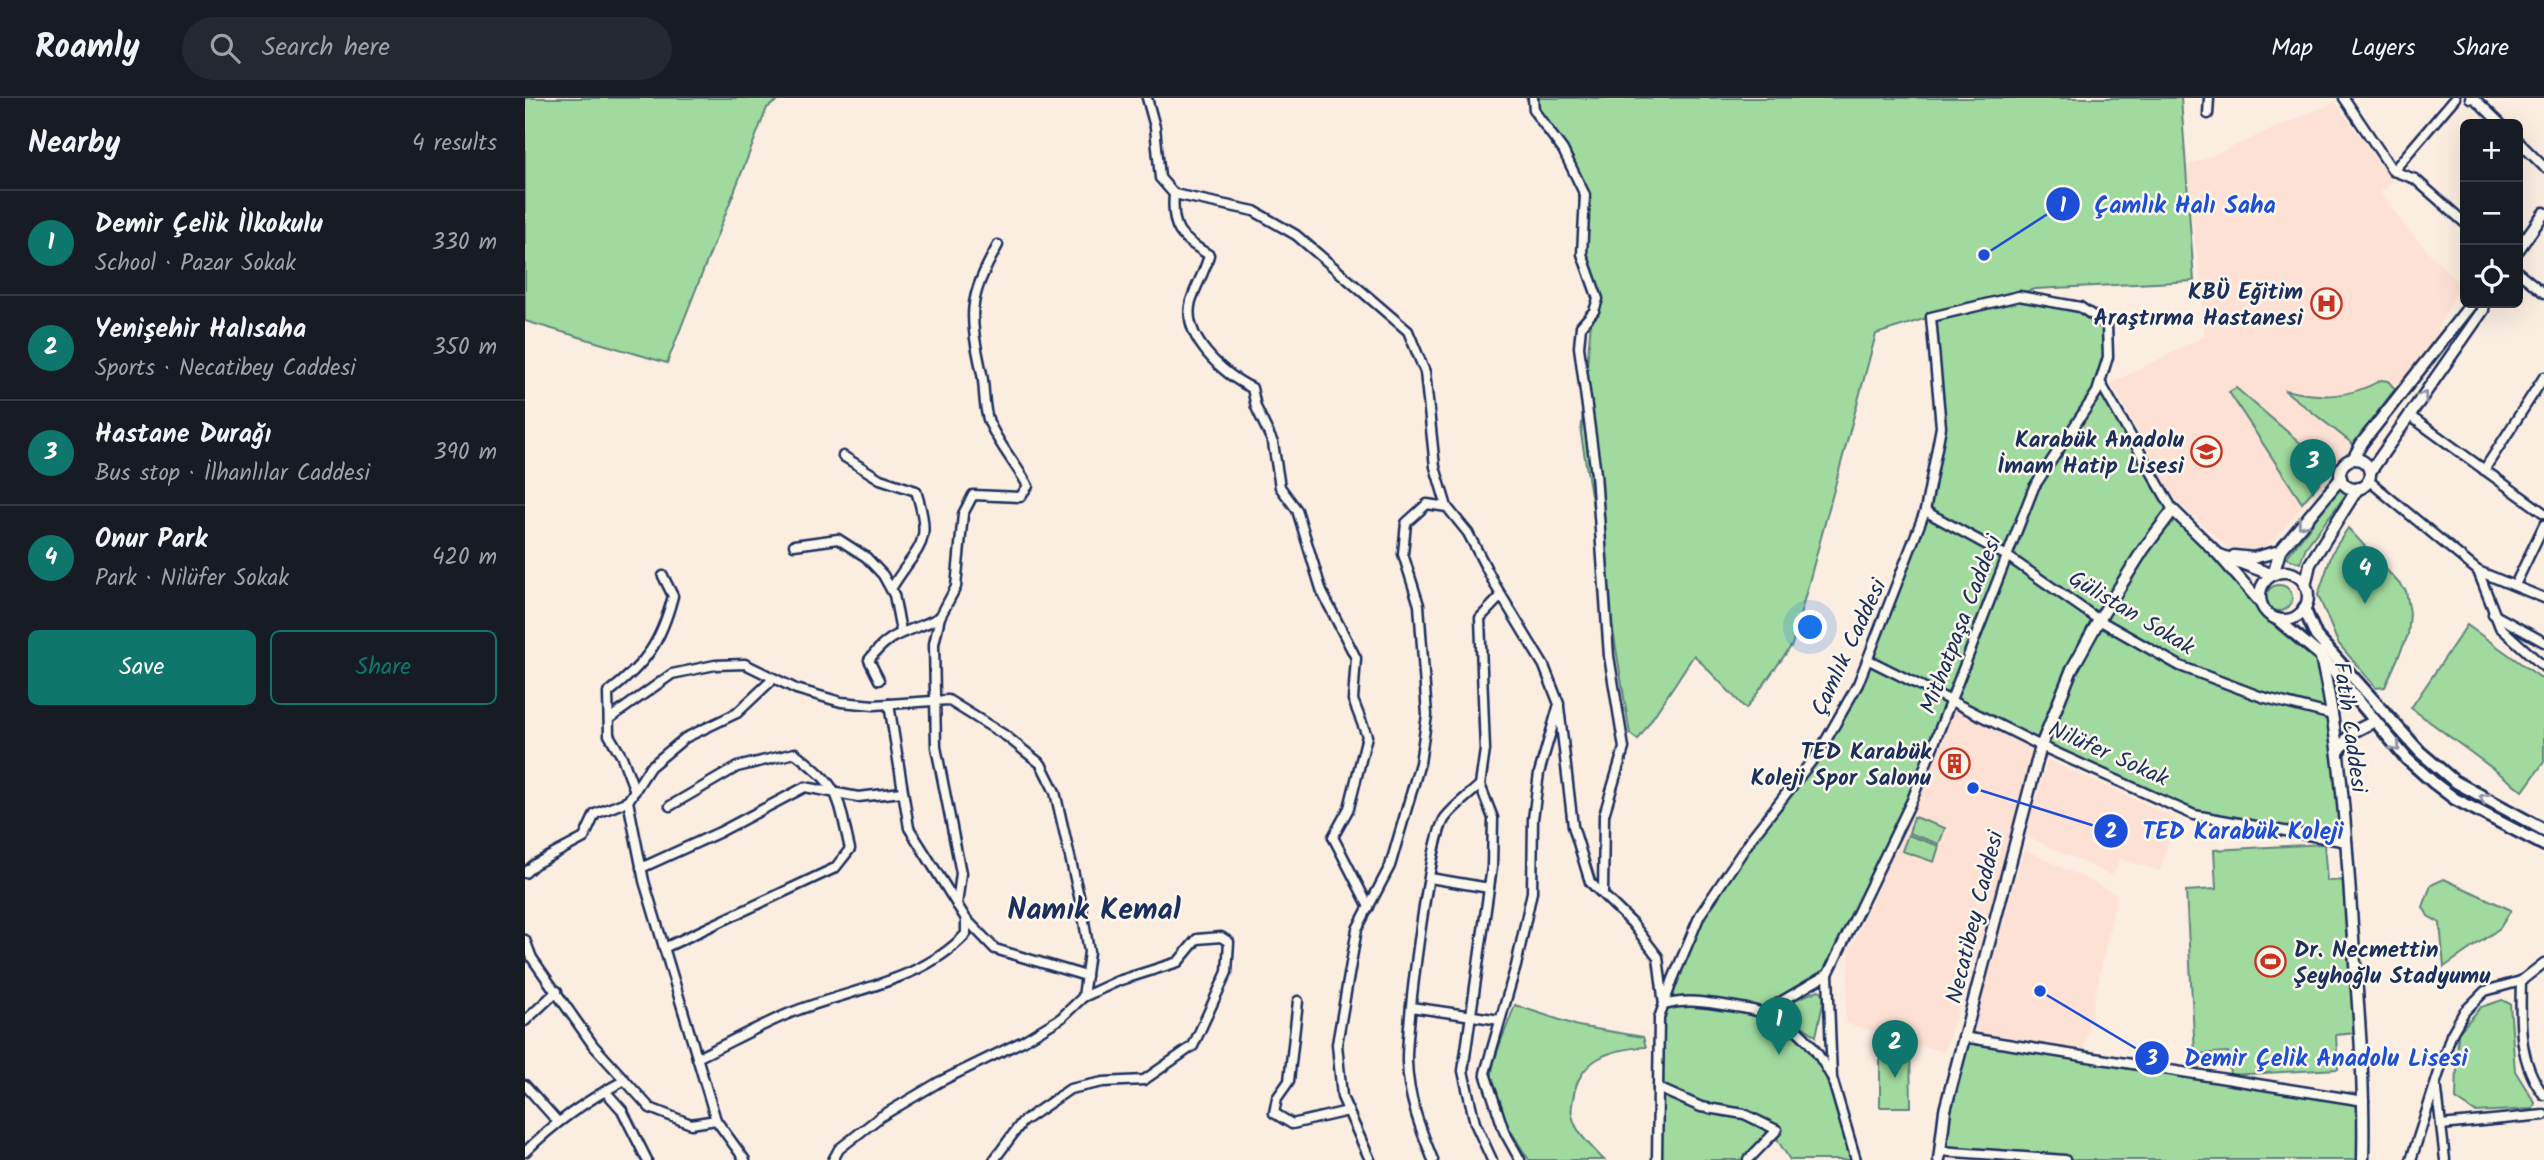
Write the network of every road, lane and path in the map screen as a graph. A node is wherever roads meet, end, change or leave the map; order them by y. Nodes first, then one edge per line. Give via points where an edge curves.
1 (1147, 98) edge
2 (1533, 98) edge
3 (2209, 98) edge
4 (2344, 98) edge
5 (2455, 98) edge
6 (2470, 98) edge
7 (2208, 114) dead end
8 (2496, 119) edge
9 (2523, 146) edge
10 (2544, 167) edge
11 (2393, 171) junction
12 (1174, 194) junction
13 (2544, 213) edge
14 (2460, 219) edge
15 (998, 245) dead end
16 (2522, 245) edge
17 (2523, 276) edge
18 (2544, 293) edge
19 (2468, 308) edge
20 (2483, 308) edge
21 (1931, 317) joint
22 (2544, 377) edge
23 (2100, 382) junction
24 (2410, 416) junction
25 (843, 456) dead end
26 (2353, 459) junction
27 (2484, 470) junction
28 (2369, 476) junction
29 (2341, 478) junction
30 (2358, 488) junction
31 (1447, 507) junction
32 (2173, 510) junction
33 (1925, 511) junction
34 (2544, 513) edge
35 (2544, 526) edge
36 (794, 545) dead end
37 (2280, 551) junction
38 (2219, 555) junction
39 (2007, 556) junction
40 (2478, 571) junction
41 (2273, 575) junction
42 (663, 576) dead end
43 (2515, 585) junction
44 (2305, 586) junction
45 (891, 589) junction
46 (1501, 596) junction
47 (2544, 598) edge
48 (2261, 603) junction
49 (2304, 608) junction
50 (2493, 614) junction
51 (940, 617) junction
52 (2277, 619) junction
53 (2099, 620) junction
54 (901, 631) junction
55 (2316, 636) junction
56 (2544, 642) edge
57 (2321, 656) junction
58 (1869, 660) junction
59 (2544, 667) edge
60 (773, 679) junction
61 (879, 680) dead end
62 (933, 702) junction
63 (1951, 702) junction
64 (889, 704) junction
65 (1559, 705) junction
66 (2333, 715) junction
67 (609, 719) junction
68 (2375, 720) junction
69 (2041, 746) junction
70 (2337, 755) junction
71 (1480, 785) junction
72 (635, 791) junction
73 (902, 792) junction
74 (837, 793) junction
75 (628, 801) junction
76 (670, 806) dead end
77 (2544, 830) edge
78 (2347, 842) junction
79 (2544, 845) edge
80 (642, 868) junction
81 (525, 873) edge
82 (1430, 878) junction
83 (1489, 888) junction
84 (1602, 894) junction
85 (957, 905) junction
86 (1369, 907) junction
87 (966, 919) junction
88 (525, 940) edge
89 (664, 948) junction
90 (2544, 963) edge
91 (1828, 974) junction
92 (1086, 976) junction
93 (2521, 981) junction
94 (557, 991) junction
95 (1083, 997) junction
96 (1298, 1001) dead end
97 (1664, 1005) junction
98 (1411, 1007) junction
99 (1765, 1011) junction
100 (1470, 1017) junction
101 (1500, 1020) junction
102 (525, 1021) edge
103 (1963, 1037) junction
104 (697, 1058) junction
105 (1832, 1078) junction
106 (625, 1080) junction
107 (525, 1085) edge
108 (2436, 1086) junction
109 (1658, 1088) junction
110 (605, 1091) junction
111 (2544, 1095) edge
112 (2364, 1101) junction
113 (1348, 1111) junction
114 (2544, 1115) edge
115 (716, 1120) junction
116 (558, 1122) junction
117 (2441, 1125) junction
118 (525, 1152) edge
119 (1939, 1156) edge
120 (647, 1160) edge
121 (745, 1160) edge
122 (833, 1160) edge
123 (994, 1160) edge
124 (1370, 1160) edge
125 (1433, 1160) edge
126 (1492, 1160) edge
127 (1520, 1160) edge
128 (1657, 1160) edge
129 (1748, 1160) edge
130 (1856, 1160) edge
131 (2065, 1160) edge
132 (2363, 1160) edge
133 (2411, 1160) edge
134 (2445, 1160) edge

1 - 12 street via 1160,178
2 - 84 street via 1534,111 1563,150 1585,195 1581,254 1598,299 1581,326 1579,347 1596,474 1609,656 1624,748 1604,815
3 - 7 street
4 - 11 street
5 - 11 street
6 - 8 street
9 - 10 street
11 - 14 street via 2414,179
12 - 31 street via 1254,211 1296,234 1408,331 1425,372 1435,467
12 - 86 street via 1172,217 1183,239 1209,256 1191,302 1192,325 1212,361 1230,378 1252,388 1273,443 1280,487 1297,510 1322,592 1356,658 1353,699 1367,736 1349,808 1333,837
13 - 16 street
15 - 51 street via 979,279 972,305 974,346 987,419 1028,486 1020,497 973,495 963,514 956,587
17 - 18 street
19 - 26 street
24 -> 20 street
21 - 23 street, Mithatpaşa Caddesi via 2019,296 2080,307 2107,325 2108,356
21 - 33 street, Çamlık Caddesi via 1941,426
22 - 27 street
23 - 32 street
23 - 39 street, Mithatpaşa Caddesi via 2034,487
24 - 27 street
24 - 28 street
25 - 45 street via 880,479 916,491 926,521 923,543
26 - 28 street via 2362,460
26 - 29 street via 2342,466
27 - 34 street
28 - 30 street
28 - 40 street
29 - 30 street
29 -> 37 street
30 - 44 street via 2310,564
31 - 46 street via 1468,533
31 - 86 street via 1427,504 1406,523 1402,554 1419,605 1427,715 1420,763 1389,866
32 - 38 street
32 - 53 street, Necatibey Caddesi
33 - 39 street, Gülistan Sokak
33 - 58 street, Çamlık Caddesi
35 - 43 street
36 - 45 street via 838,540 866,557
37 - 38 street via 2253,558
37 - 41 street
38 - 41 street
38 - 48 street
39 - 53 street, Gülistan Sokak
39 - 63 street, Mithatpaşa Caddesi
40 - 43 street
40 - 50 street
41 - 44 street via 2294,574
41 - 48 street via 2261,588
42 - 67 street via 673,596 665,628 656,646 608,693
43 - 47 street
44 - 49 street
45 - 54 street
46 - 65 street via 1544,666
46 - 71 street via 1480,618 1485,750
48 - 52 street
49 - 52 street via 2293,618
49 - 55 main road
50 - 56 street
50 - 59 street via 2500,627
51 - 54 street
51 - 62 street via 934,644
52 - 57 main road
53 - 66 street, Gülistan Sokak via 2180,666 2262,697
53 - 69 street, Necatibey Caddesi
54 - 61 street via 882,643 869,660
55 - 57 street, Fatih Caddesi
77 -> 55 main road via 2465,788 2438,768
57 - 66 street, Fatih Caddesi
57 - 68 main road
58 - 63 street, Nilüfer Sokak
58 - 97 street, Çamlık Caddesi via 1821,749 1753,836 1700,915
60 - 64 street via 841,702
60 - 67 street via 745,664 672,674
60 - 72 street via 737,713 685,738 650,767
62 - 64 street
62 - 85 street via 936,747 961,873
62 - 92 street via 948,700 1041,764 1055,792 1082,909 1089,952
63 - 69 street, Nilüfer Sokak
63 - 91 street, Mithatpaşa Caddesi via 1912,800
64 - 73 street
65 - 84 street via 1573,826 1590,882
65 - 101 street via 1539,773 1532,892
66 - 70 street, Fatih Caddesi
67 - 72 street via 609,735
68 - 70 street via 2351,733
68 -> 79 main road via 2407,759 2445,792
69 - 78 street, Nilüfer Sokak via 2194,815
69 - 103 street, Necatibey Caddesi
70 - 78 street, Fatih Caddesi
71 - 82 street via 1444,819
71 - 83 street via 1493,818
72 - 75 street
73 - 74 street via 857,797
73 - 85 street via 909,828
74 - 76 street via 826,777 795,753 737,767
74 - 80 street via 805,787
74 - 89 street via 850,849 835,868
75 - 80 street
75 - 81 street via 595,814 584,838
78 - 112 street, Fatih Caddesi
80 - 89 street
82 - 83 street
82 - 98 street
83 - 100 street
84 - 97 street via 1658,957
85 - 87 street
86 - 113 street via 1357,929 1337,1044 1342,1097
87 - 92 street via 995,949
87 - 104 street via 967,934 901,978 791,1013
88 - 94 street via 532,958
89 - 104 street
90 - 93 street
91 - 99 street
91 - 105 street, Mithatpaşa Caddesi
92 - 95 street
93 - 108 street via 2485,990 2464,1012 2451,1035
93 - 111 street via 2523,1049 2532,1080
94 - 102 street
94 - 106 street via 593,1045
95 - 122 street via 1062,1018 880,1117 839,1149
95 - 123 street via 1178,962 1197,939 1221,937 1229,942 1227,972 1193,1046 1145,1080 1070,1089 1022,1122
96 - 113 street via 1289,1081 1277,1098 1274,1113 1292,1124
97 - 99 street via 1685,999
97 - 109 street, Çamlık Caddesi via 1659,1018
98 - 100 street
98 - 125 street via 1407,1062 1414,1112
99 - 105 street via 1814,1045
100 - 101 street
100 - 126 street via 1463,1071 1475,1123
101 - 127 street via 1485,1073 1504,1131
103 - 112 street
103 - 119 street, Necatibey Caddesi
104 - 115 street
105 - 130 street, Mithatpaşa Caddesi
106 - 110 street
106 - 115 street via 650,1108 691,1124
107 - 116 street
108 - 117 street
108 - 133 street
109 - 128 street, Çamlık Caddesi
109 - 129 street via 1701,1107 1744,1114 1777,1130
110 - 116 street
110 - 120 street via 622,1110
112 - 132 street, Fatih Caddesi
113 - 124 street
114 - 117 street
115 - 121 street
116 - 118 street
117 - 134 street
119 - 131 street

